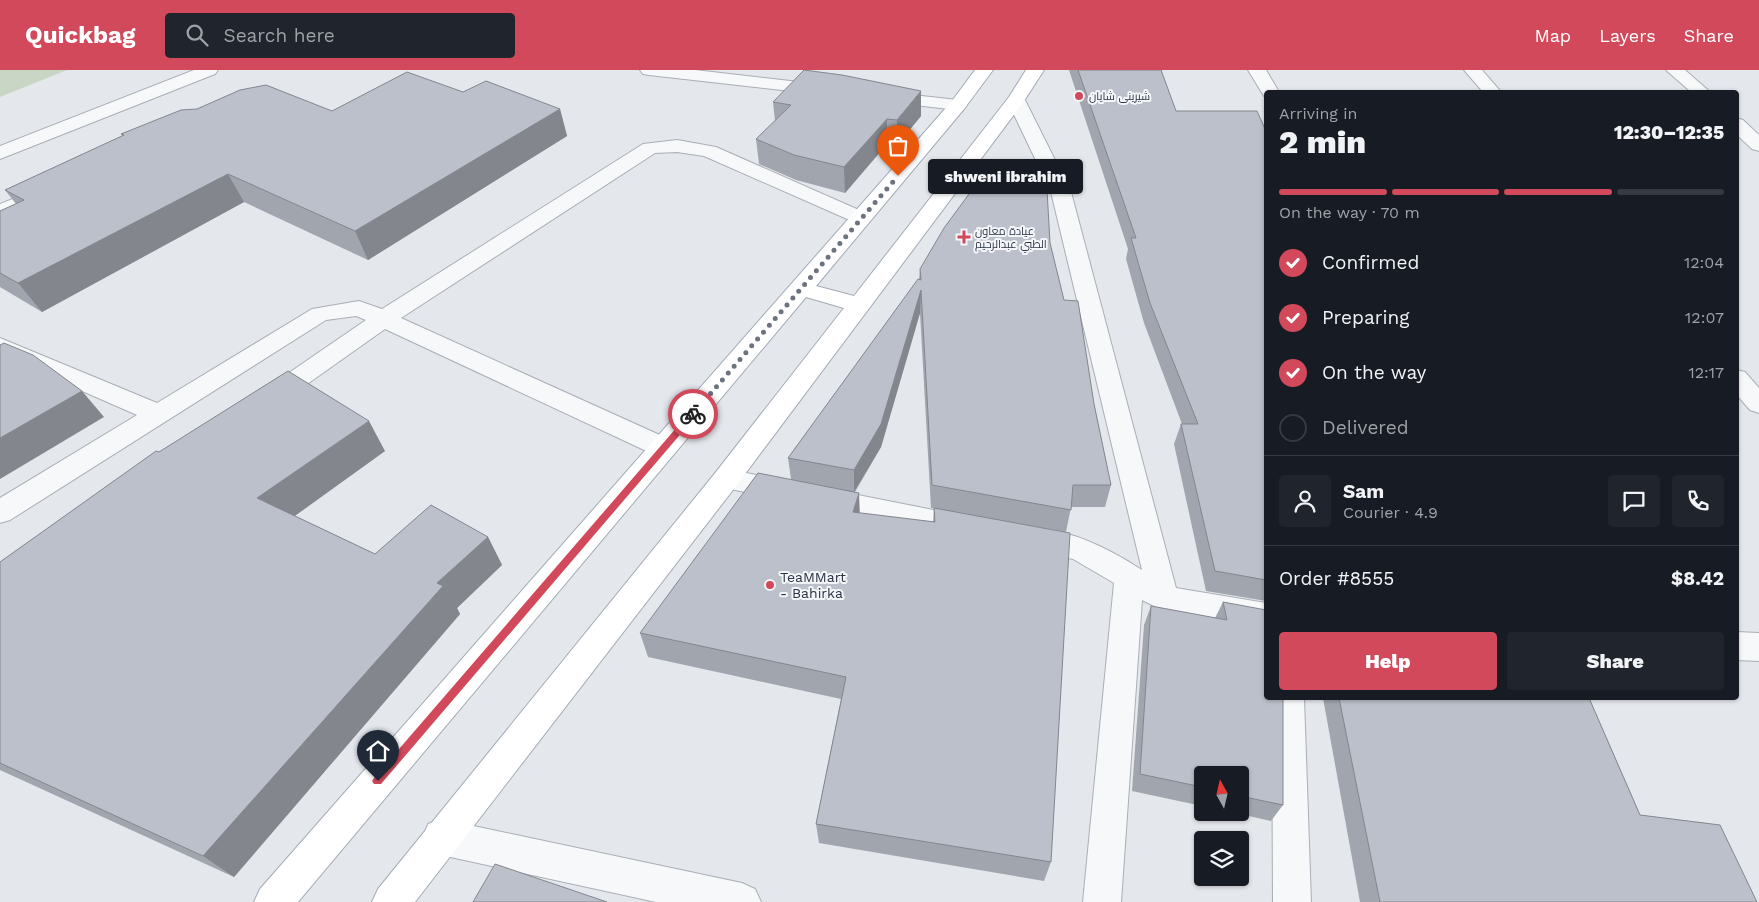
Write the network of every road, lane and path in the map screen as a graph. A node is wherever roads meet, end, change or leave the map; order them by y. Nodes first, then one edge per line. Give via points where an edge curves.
1 (209, 70) edge
2 (648, 70) edge
3 (984, 70) edge
4 (1035, 70) edge
5 (1257, 70) edge
6 (1473, 70) edge
7 (1675, 70) edge
8 (1269, 90) edge
9 (1490, 90) edge
10 (1699, 90) edge
11 (842, 92) edge
12 (871, 96) edge
13 (1016, 100) junction
14 (958, 106) junction
15 (1739, 127) edge
16 (1759, 145) edge
17 (0, 153) edge
18 (64, 184) edge
19 (0, 211) edge
20 (861, 218) junction
21 (801, 289) junction
22 (860, 305) junction
23 (384, 319) junction
24 (0, 346) edge
25 (1739, 381) edge
26 (1759, 404) edge
27 (253, 410) edge
28 (159, 414) junction
29 (664, 448) junction
30 (726, 479) junction
31 (0, 512) edge
32 (1129, 577) junction
33 (1164, 598) junction
34 (1264, 616) edge
35 (1739, 646) edge
36 (1759, 647) edge
37 (1288, 700) edge
38 (441, 837) junction
39 (273, 902) edge
40 (391, 902) edge
41 (742, 902) edge
42 (1102, 902) edge
43 (1292, 902) edge

1 - 17 street
2 - 11 street
3 - 14 main road
4 - 13 main road
5 - 8 street
6 - 9 street
7 - 10 street
12 - 14 street
13 - 22 main road
13 - 33 street via 1061,192
14 - 20 main road
15 - 16 street
18 - 19 street
20 - 21 main road
20 - 23 street via 709,152 677,146 650,148
21 - 22 main road
21 - 29 main road
22 - 30 main road
23 - 27 street
23 - 28 street via 359,308 320,314
23 - 29 street
24 - 28 street
25 - 26 street
28 - 31 street
29 - 39 main road
30 - 32 street via 1079,548
30 - 38 main road
32 - 33 street
32 - 42 street
33 - 34 street
35 - 36 street
37 - 43 street
38 - 40 main road
38 - 41 street

